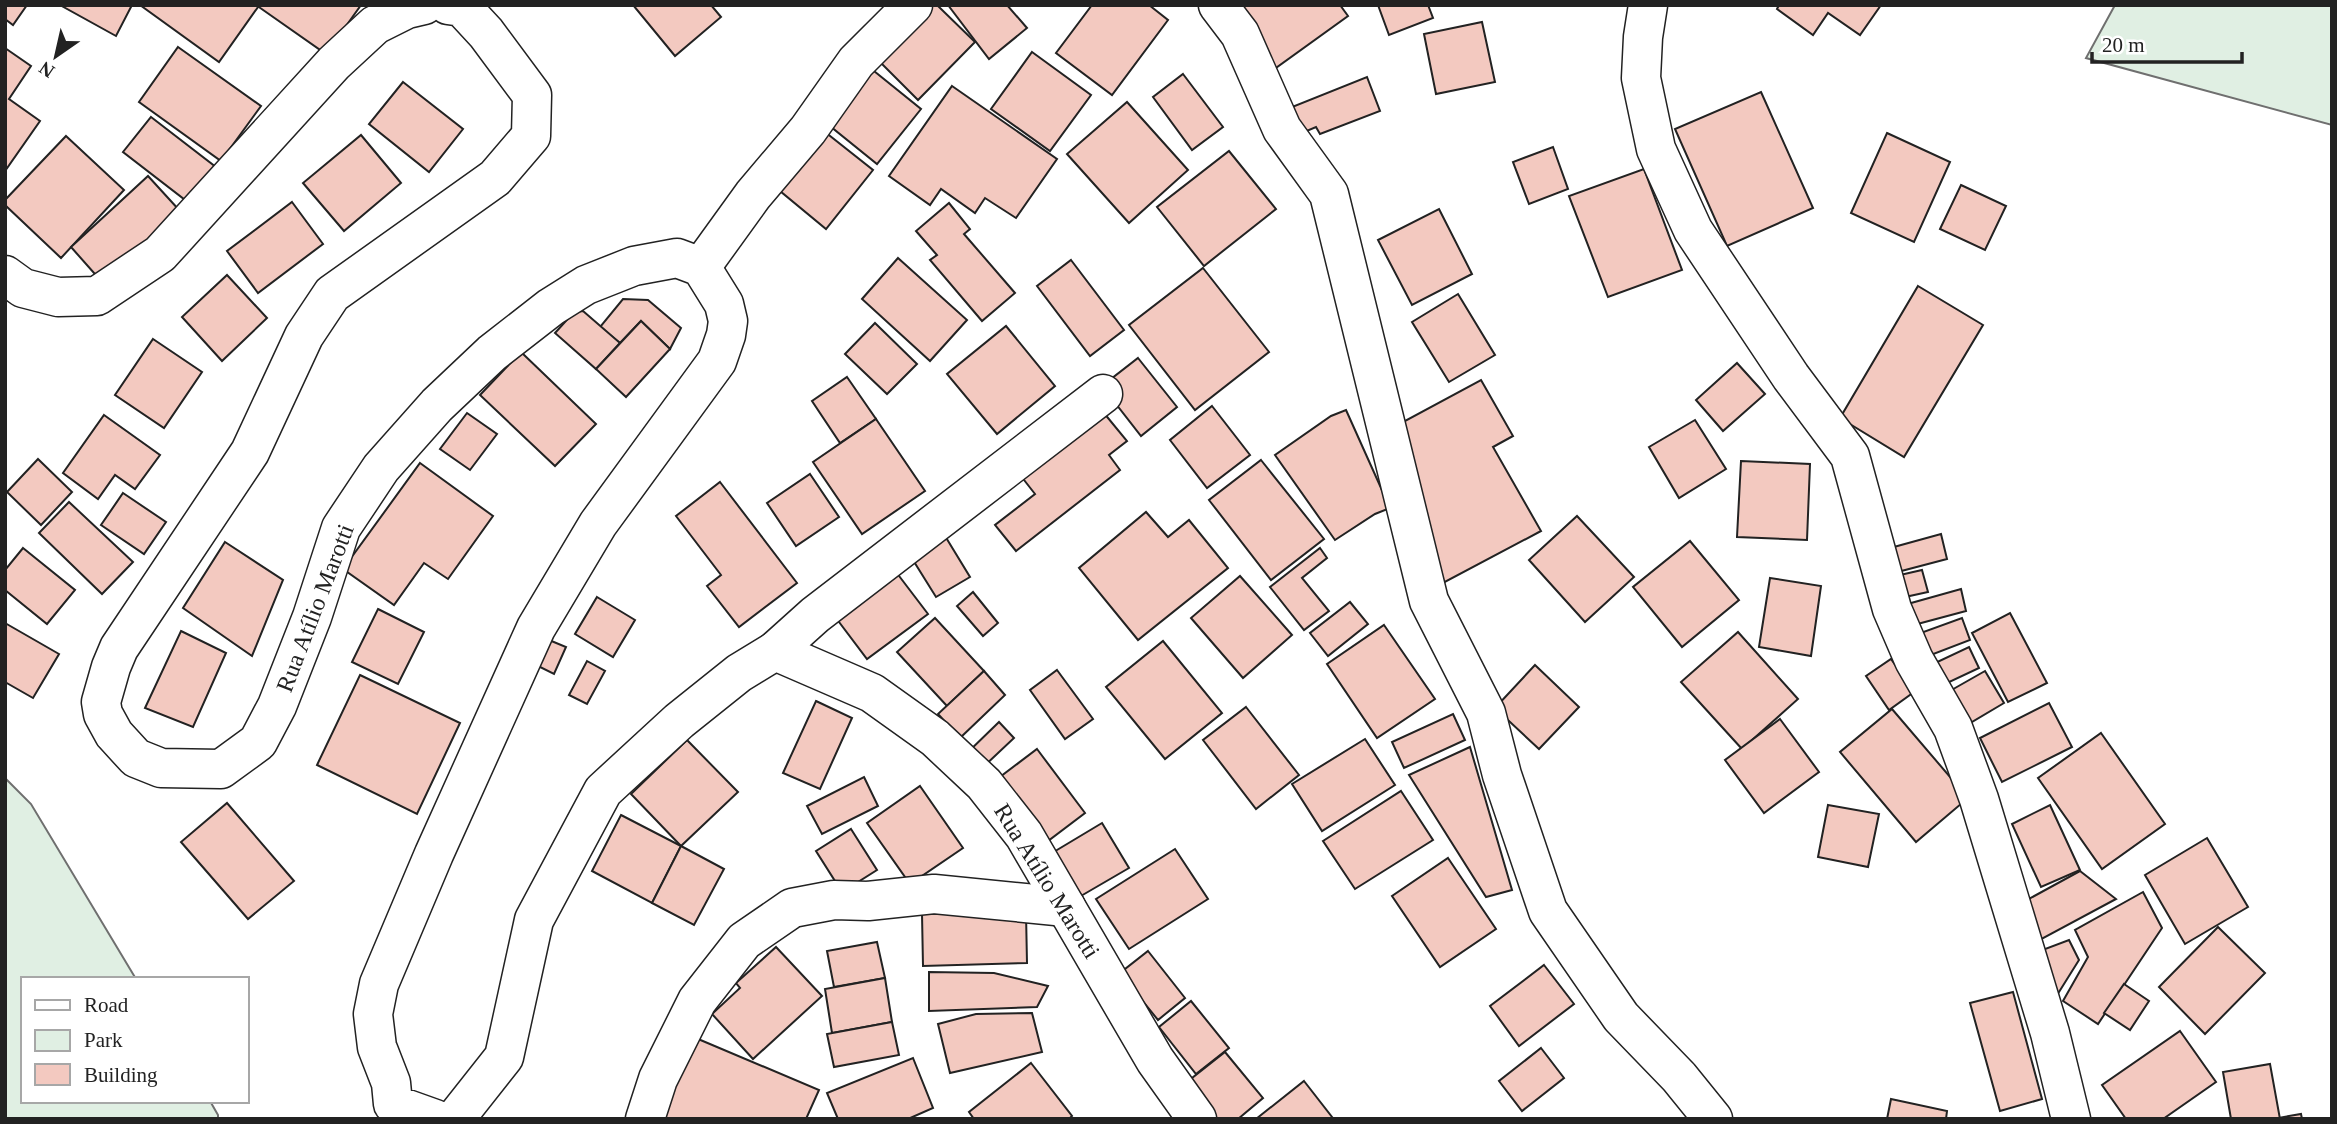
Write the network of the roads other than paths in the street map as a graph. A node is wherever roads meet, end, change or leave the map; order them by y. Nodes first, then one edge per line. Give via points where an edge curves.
1 (424, 5) edge
2 (913, 5) edge
3 (1219, 5) edge
4 (1648, 5) edge
5 (458, 6) edge
6 (701, 267) junction
7 (5, 275) edge
8 (1103, 394) dead end
9 (775, 652) junction
10 (1066, 907) junction
11 (385, 1111) edge
12 (435, 1119) edge
13 (455, 1119) edge
14 (645, 1119) edge
15 (1197, 1119) edge
16 (1713, 1119) edge
17 (2071, 1119) edge

1 - 7 street via 375,25 334,62 160,254 97,296 58,297 23,288
2 - 6 street via 856,62
3 - 16 street via 1240,34 1282,129 1329,194 1429,601 1486,713 1548,911 1621,1017
4 - 17 street via 1641,78 1656,149 1693,230 1850,456 1892,609 1952,728 1979,799 2050,1032
5 - 6 street, Rua Atílio Marotti via 486,33 532,94 531,136 495,178 332,294 304,336 250,452 134,623 111,667 101,702 103,714 136,758 160,768 221,769 258,741 307,630 341,528 381,468 492,353 586,285 634,266 677,258
6 - 11 street via 724,304 728,321 717,361 598,524 536,628 379,984 373,1014 377,1047 391,1083
8 - 9 street via 815,615
9 - 10 street, Rua Atílio Marotti via 872,693 935,738 984,784 1024,835
9 - 13 street via 679,721 603,791 534,920 504,1057
10 - 14 street via 934,894 834,900 792,908 744,941 697,1001 658,1079
10 - 15 street, Rua Atílio Marotti via 1155,1060
11 - 12 street

